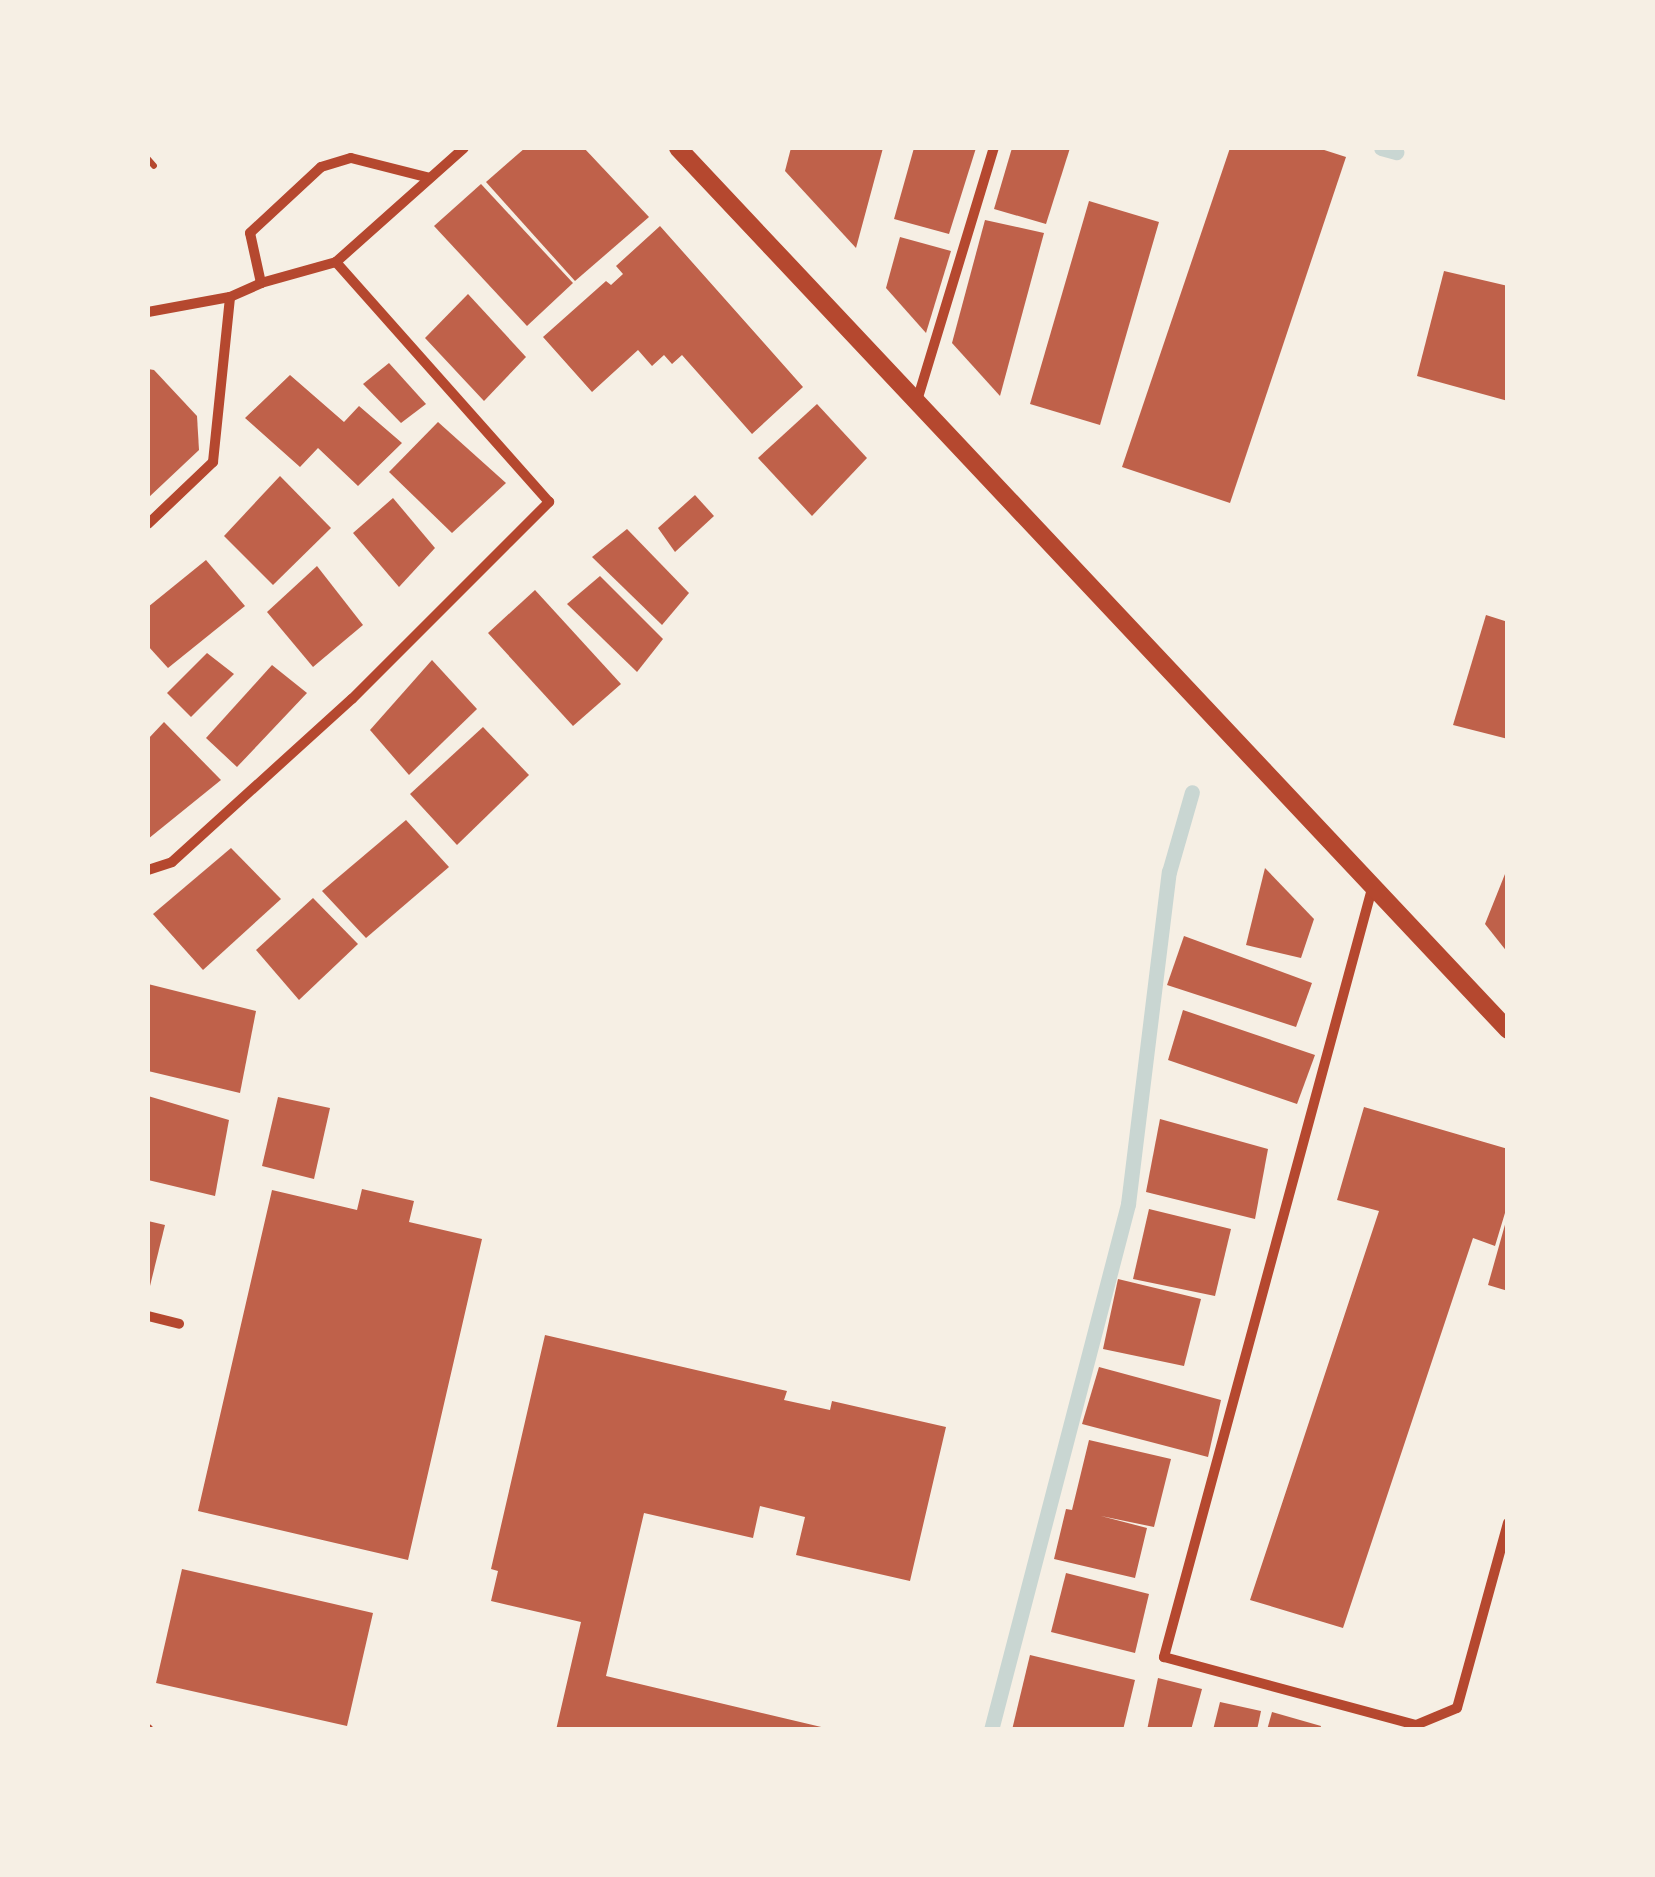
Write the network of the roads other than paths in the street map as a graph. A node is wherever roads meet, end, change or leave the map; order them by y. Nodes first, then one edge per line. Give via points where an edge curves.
1 (464, 148) edge
2 (678, 148) edge
3 (994, 148) edge
4 (430, 178) junction
5 (336, 262) junction
6 (261, 283) junction
7 (230, 297) junction
8 (148, 312) edge
9 (916, 404) junction
10 (148, 524) edge
11 (148, 870) edge
12 (1372, 885) junction
13 (1508, 1030) edge
14 (148, 1316) edge
15 (179, 1324) dead end
16 (1508, 1523) edge

1 - 4 street
2 - 9 street
3 - 9 street
4 - 5 street
4 - 6 street via 350,158 321,167 250,233
5 - 6 street
5 - 11 street via 549,502 352,699 172,862
6 - 7 street
7 - 8 street
7 - 10 street via 213,462
9 - 12 street
12 - 13 street
12 - 16 street via 1164,1657 1416,1725 1457,1708
14 - 15 street

